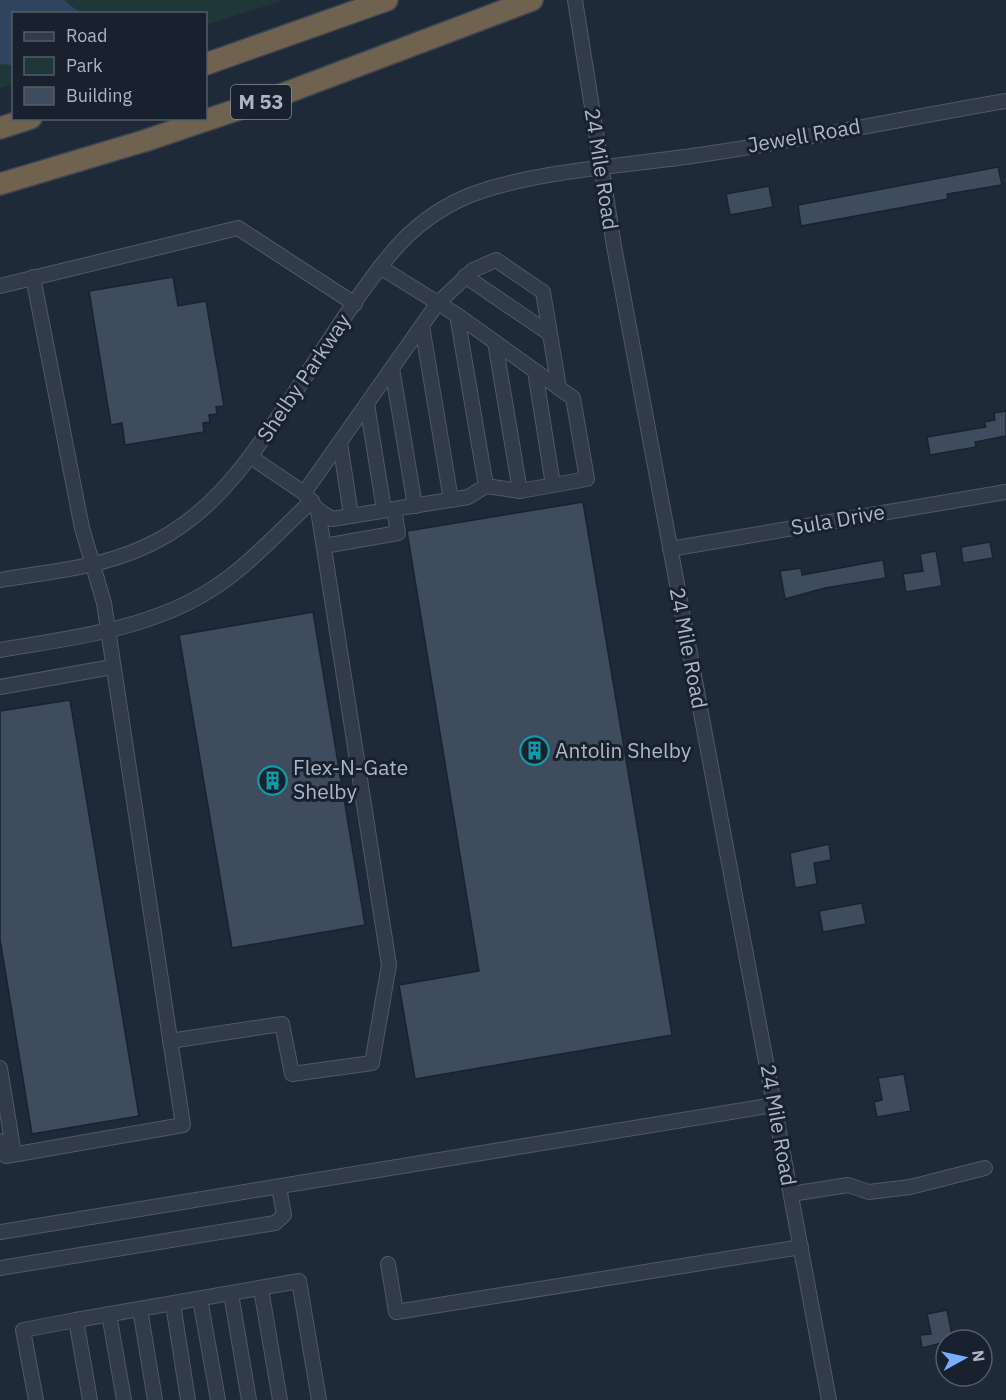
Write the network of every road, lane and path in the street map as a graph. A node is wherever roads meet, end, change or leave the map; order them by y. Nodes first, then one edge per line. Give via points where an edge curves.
1 (387, 0) edge
2 (575, 0) edge
3 (525, 3) edge
4 (207, 64) edge
5 (1006, 101) edge
6 (207, 119) edge
7 (25, 120) edge
8 (202, 120) edge
9 (0, 128) edge
10 (601, 168) junction
11 (0, 184) edge
12 (380, 267) junction
13 (465, 276) junction
14 (33, 277) junction
15 (0, 286) edge
16 (355, 304) junction
17 (437, 304) junction
18 (457, 315) junction
19 (422, 326) junction
20 (550, 334) junction
21 (495, 342) junction
22 (392, 368) junction
23 (535, 371) junction
24 (559, 388) junction
25 (367, 404) junction
26 (340, 443) junction
27 (251, 457) junction
28 (553, 485) junction
29 (486, 486) junction
30 (520, 491) junction
31 (1006, 492) edge
32 (451, 500) junction
33 (311, 501) junction
34 (415, 506) junction
35 (389, 510) junction
36 (351, 515) junction
37 (324, 546) junction
38 (670, 549) junction
39 (93, 564) junction
40 (0, 580) edge
41 (108, 631) junction
42 (0, 650) edge
43 (112, 667) junction
44 (0, 687) edge
45 (170, 1041) junction
46 (0, 1068) edge
47 (774, 1105) junction
48 (0, 1141) edge
49 (14, 1154) junction
50 (985, 1168) dead end
51 (279, 1187) junction
52 (791, 1194) junction
53 (0, 1232) edge
54 (801, 1247) junction
55 (388, 1264) dead end
56 (0, 1268) edge
57 (261, 1288) junction
58 (231, 1294) junction
59 (200, 1299) junction
60 (172, 1304) junction
61 (140, 1309) junction
62 (109, 1314) junction
63 (76, 1320) junction
64 (36, 1400) edge
65 (90, 1400) edge
66 (124, 1400) edge
67 (155, 1400) edge
68 (188, 1400) edge
69 (218, 1400) edge
70 (249, 1400) edge
71 (280, 1400) edge
72 (319, 1400) edge
73 (829, 1400) edge

1 - 4 highway, M 53
2 - 10 street, 24 Mile Road
3 - 6 highway, M 53
5 - 10 street, Jewell Road
7 - 9 highway
8 - 11 highway, M 53
10 - 12 street, Shelby Parkway via 515,183 467,197 417,227
10 - 38 street, 24 Mile Road
12 - 16 street, Shelby Parkway
12 - 17 street
13 - 17 street
13 - 20 street
13 - 20 street via 496,260 543,292
14 - 15 street
14 - 16 street via 238,228
14 - 39 street via 82,528
16 - 27 street, Shelby Parkway
17 - 18 street
17 - 19 street
18 - 21 street
18 - 29 street
19 - 22 street
19 - 32 street
20 - 24 street
21 - 23 street
21 - 30 street
22 - 25 street
22 - 34 street
23 - 24 street
23 - 28 street
24 - 28 street via 573,398 587,479
25 - 26 street
25 - 35 street
26 - 33 street
26 - 36 street
27 - 33 street
27 - 39 street, Shelby Parkway via 215,500 176,531 142,548
28 - 30 street
29 - 30 street
29 - 32 street via 468,497
31 - 38 street, Sula Drive
32 - 34 street
33 - 36 street via 332,519
33 - 37 street
33 - 41 street via 209,591 148,620
34 - 35 street
35 - 36 street
35 - 37 street via 398,533
37 - 45 street via 389,965 372,1063 292,1074 282,1024
38 - 47 street, 24 Mile Road
39 - 40 street, Shelby Parkway
39 - 41 street
41 - 42 street
41 - 43 street
43 - 44 street
43 - 45 street
45 - 49 street via 183,1125
46 - 49 street
47 - 51 street
47 - 52 street, 24 Mile Road
48 - 49 street via 6,1156
50 - 52 street via 910,1187 869,1192 848,1185
51 - 53 street
51 - 56 street via 284,1215 275,1223
52 - 54 street, 24 Mile Road
54 - 55 street via 396,1312
54 - 73 street, 24 Mile Road
57 - 58 street
57 - 71 street
57 - 72 street via 299,1281
58 - 59 street
58 - 70 street
59 - 60 street
59 - 69 street
60 - 61 street
60 - 68 street
61 - 62 street
61 - 67 street
62 - 63 street
62 - 66 street
63 - 64 street via 23,1330
63 - 65 street

